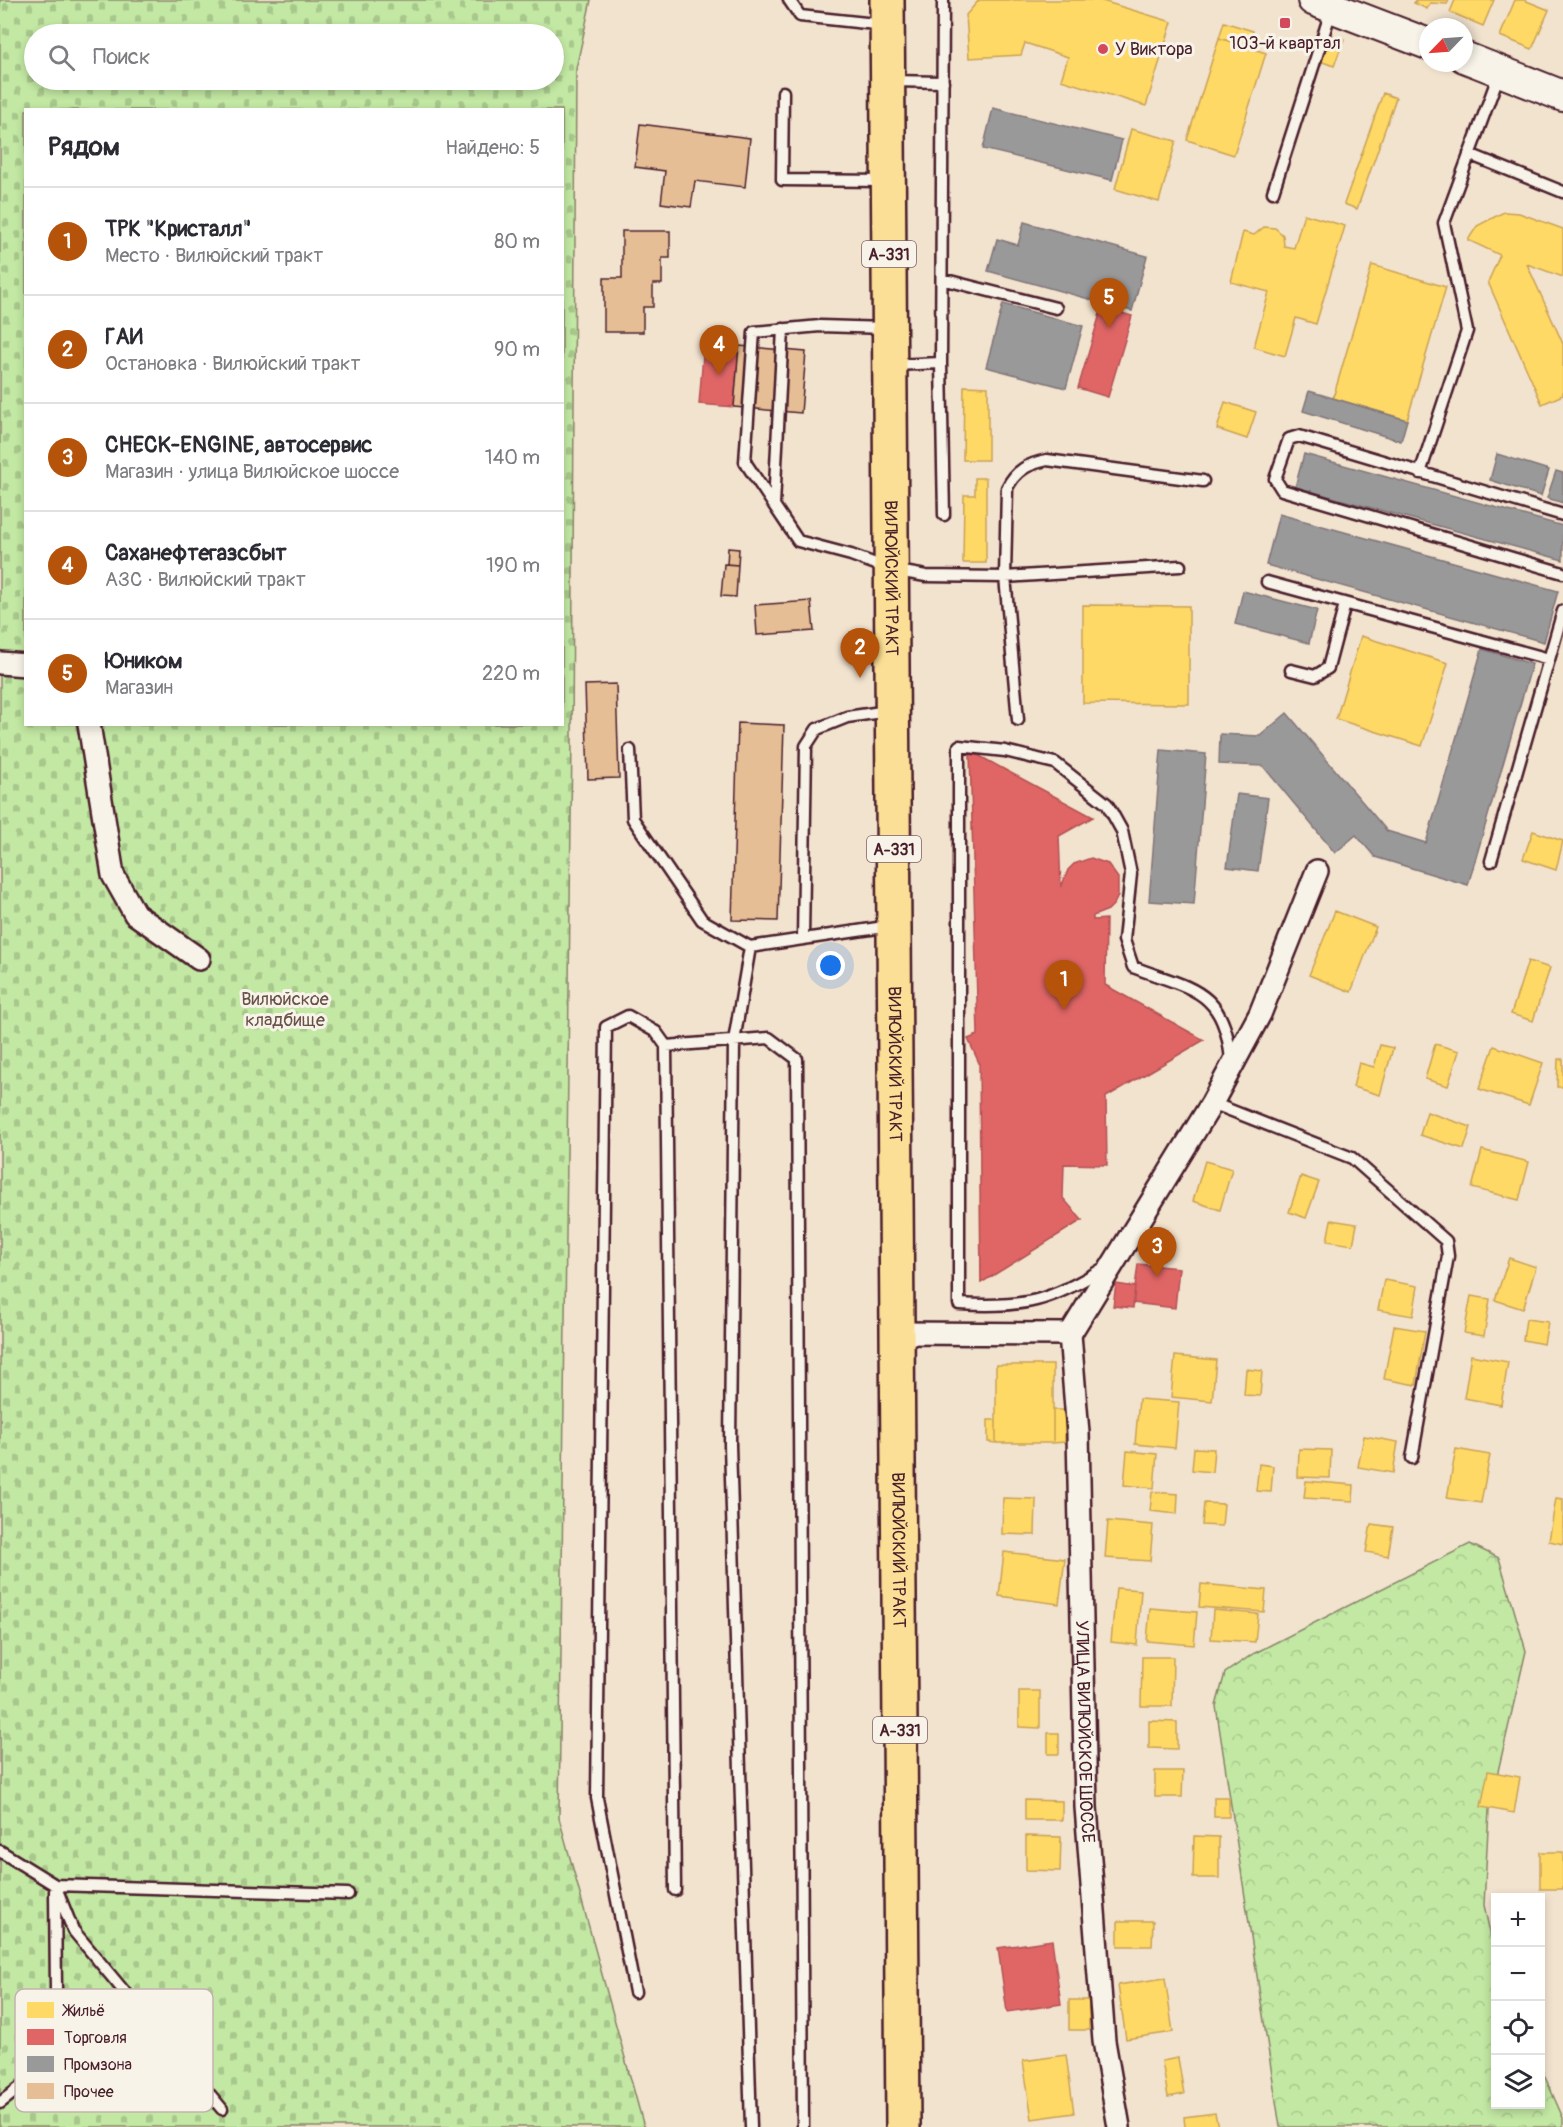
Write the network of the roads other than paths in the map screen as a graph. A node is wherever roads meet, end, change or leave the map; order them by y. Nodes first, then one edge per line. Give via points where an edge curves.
1 (789, 0) edge
2 (943, 0) edge
3 (1323, 4) edge
4 (887, 13) edge
5 (1419, 41) edge
6 (1473, 60) edge
7 (1500, 71) junction
8 (887, 81) junction
9 (943, 82) junction
10 (783, 92) dead end
11 (1563, 96) edge
12 (1469, 154) junction
13 (888, 181) junction
14 (1273, 192) dead end
15 (1563, 192) edge
16 (942, 279) junction
17 (1056, 308) dead end
18 (889, 328) junction
19 (783, 329) junction
20 (941, 363) junction
21 (890, 365) junction
22 (1420, 473) junction
23 (1203, 481) dead end
24 (774, 505) junction
25 (944, 515) dead end
26 (1563, 515) edge
27 (1180, 566) dead end
28 (892, 570) junction
29 (1563, 573) edge
30 (1005, 577) junction
31 (1267, 582) dead end
32 (1345, 604) junction
33 (1563, 611) edge
34 (1549, 659) junction
35 (0, 663) edge
36 (24, 665) edge
37 (1291, 670) dead end
38 (893, 711) junction
39 (1018, 720) dead end
40 (89, 726) edge
41 (630, 750) dead end
42 (1491, 861) dead end
43 (1317, 871) dead end
44 (894, 926) junction
45 (803, 939) junction
46 (750, 948) junction
47 (199, 959) dead end
48 (734, 1041) junction
49 (666, 1046) junction
50 (1232, 1067) junction
51 (1212, 1103) junction
52 (1115, 1261) junction
53 (896, 1333) junction
54 (1070, 1334) junction
55 (1412, 1458) dead end
56 (0, 1851) edge
57 (55, 1885) junction
58 (675, 1890) dead end
59 (348, 1894) dead end
60 (56, 1989) edge
61 (122, 1989) edge
62 (635, 1992) dead end
63 (15, 2091) edge
64 (213, 2098) edge
65 (0, 2103) edge
66 (222, 2109) dead end
67 (751, 2127) edge
68 (803, 2127) edge
69 (903, 2127) edge
70 (1119, 2127) edge

1 - 4 lane via 800,16
2 - 9 lane
3 - 5 main road
3 - 14 lane
4 - 8 main road, ВИЛЮЙСКИЙ ТРАКТ / А-331
6 - 7 main road
7 - 11 main road
7 - 12 lane
8 - 9 lane
8 - 13 main road, ВИЛЮЙСКИЙ ТРАКТ / А-331
9 - 16 lane
10 - 13 lane via 782,180
12 - 15 lane
12 - 22 lane via 1444,223 1467,331
13 - 18 main road, ВИЛЮЙСКИЙ ТРАКТ / А-331
16 - 17 lane
16 - 20 lane
18 - 19 lane
18 - 21 main road, ВИЛЮЙСКИЙ ТРАКТ / А-331
19 - 24 lane
19 - 24 lane via 754,332 745,462
20 - 21 lane
20 - 25 lane
21 - 28 main road, ВИЛЮЙСКИЙ ТРАКТ / А-331
22 - 26 lane
22 - 29 lane via 1299,436 1289,439 1275,479 1282,490
23 - 30 lane via 1047,460 1032,463 1020,470 1007,488
24 - 28 lane via 798,541
27 - 30 lane
28 - 30 lane via 926,576
28 - 38 main road, ВИЛЮЙСКИЙ ТРАКТ / А-331
30 - 39 lane
31 - 32 lane
32 - 34 lane
32 - 37 lane via 1328,668 1315,676
33 - 34 lane
34 - 42 lane
35 - 36 street
38 - 44 main road, ВИЛЮЙСКИЙ ТРАКТ / А-331
38 - 45 lane via 846,717 818,729 806,746
40 - 47 street via 113,875 135,914
41 - 46 lane via 633,819 702,920
43 - 50 street via 1260,1014
44 - 45 lane
44 - 53 main road, ВИЛЮЙСКИЙ ТРАКТ / А-331
45 - 46 lane
46 - 48 lane
48 - 49 lane
48 - 67 lane via 730,1445
48 - 68 lane via 769,1038 797,1059
49 - 58 lane
49 - 62 lane via 656,1032 628,1016 606,1027 597,1798
50 - 51 street
50 - 52 lane via 1229,1036 1218,1012 1198,991 1132,967 1124,940 1131,874 1122,831 1107,804 1055,764 1005,751 959,746 959,1304 1005,1307 1053,1297
51 - 52 street
51 - 55 lane via 1352,1158 1446,1241 1448,1256
52 - 54 street
53 - 54 street
53 - 69 main road, ВИЛЮЙСКИЙ ТРАКТ / А-331
54 - 70 street, УЛИЦА ВИЛЮЙСКОЕ ШОССЕ via 1078,1432 1086,1807 1104,2041
56 - 57 lane
57 - 59 lane
57 - 60 lane
57 - 61 lane via 73,1930
63 - 65 lane
64 - 66 lane

